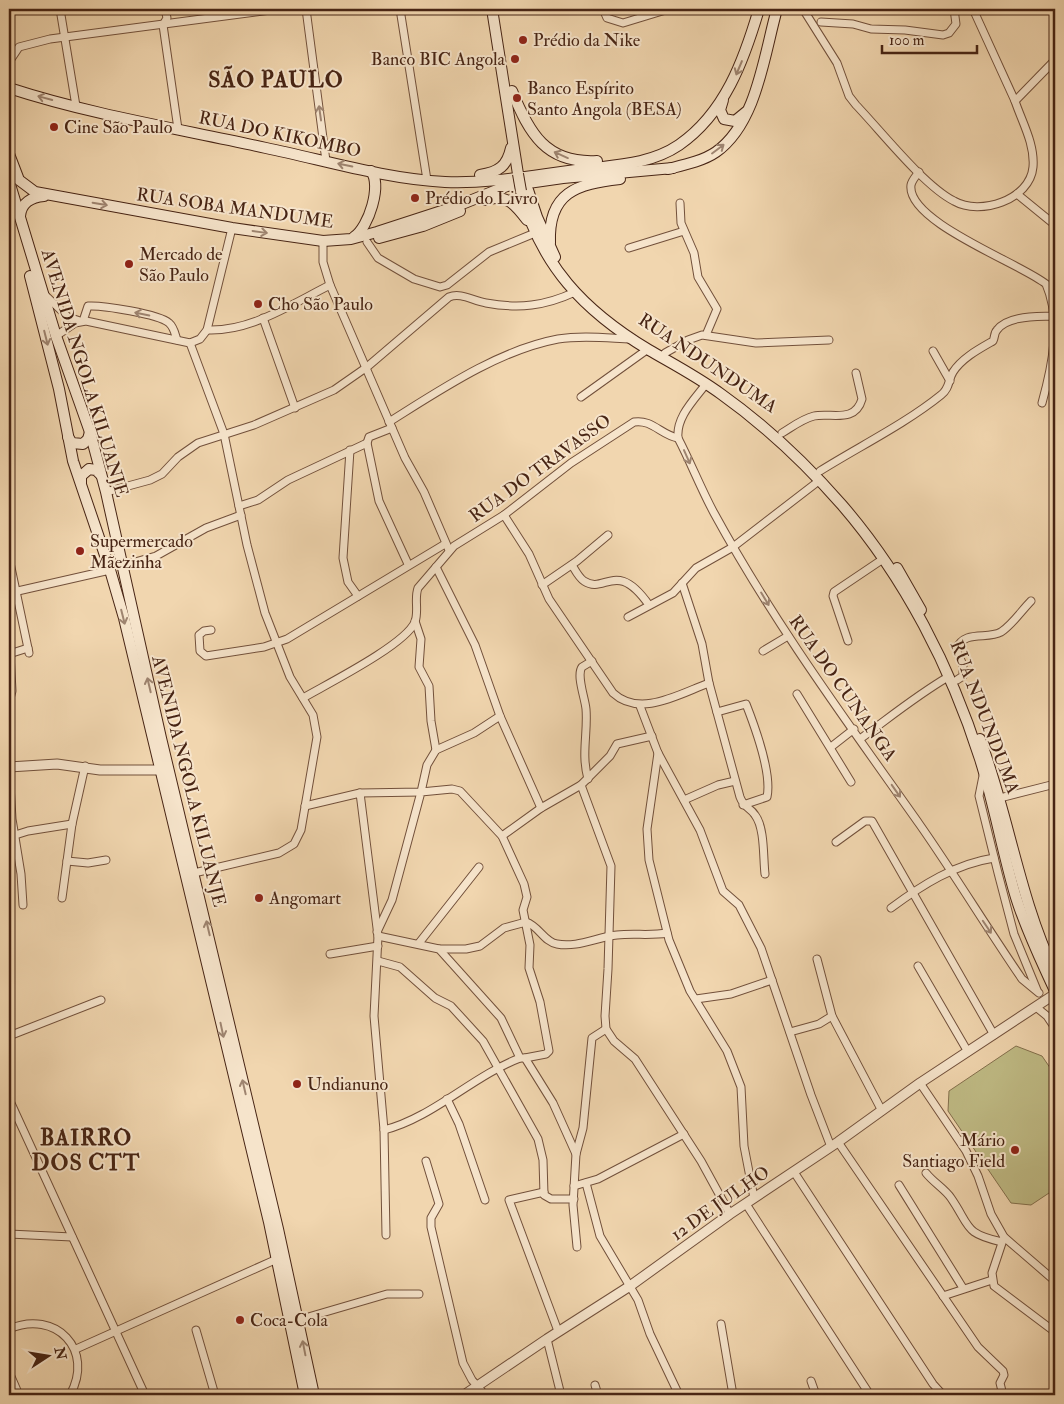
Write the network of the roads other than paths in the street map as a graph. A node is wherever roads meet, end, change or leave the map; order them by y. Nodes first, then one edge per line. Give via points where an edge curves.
1 (60, 9) edge
2 (165, 9) edge
3 (278, 9) edge
4 (306, 9) edge
5 (400, 9) edge
6 (492, 9) edge
7 (498, 9) edge
8 (604, 9) edge
9 (669, 9) edge
10 (760, 9) edge
11 (777, 9) edge
12 (803, 9) edge
13 (954, 9) edge
14 (973, 9) edge
15 (246, 11) edge
16 (822, 22) dead end
17 (163, 24) junction
18 (64, 37) junction
19 (1055, 60) edge
20 (9, 62) edge
21 (11, 90) edge
22 (512, 91) junction
23 (723, 99) junction
24 (1015, 101) junction
25 (76, 106) junction
26 (716, 108) junction
27 (747, 112) junction
28 (178, 129) junction
29 (513, 143) junction
30 (9, 154) edge
31 (326, 161) junction
32 (673, 168) junction
33 (371, 171) junction
34 (919, 172) junction
35 (521, 173) junction
36 (389, 174) junction
37 (427, 180) junction
38 (9, 181) edge
39 (524, 190) junction
40 (1017, 194) junction
41 (52, 196) junction
42 (680, 203) dead end
43 (9, 206) edge
44 (20, 219) junction
45 (1055, 225) edge
46 (232, 228) junction
47 (534, 230) junction
48 (684, 231) junction
49 (381, 235) junction
50 (351, 239) junction
51 (335, 240) junction
52 (323, 241) junction
53 (367, 242) junction
54 (629, 248) dead end
55 (547, 250) junction
56 (330, 285) junction
57 (447, 285) junction
58 (40, 286) junction
59 (576, 292) junction
60 (452, 295) junction
61 (1054, 316) edge
62 (263, 318) junction
63 (82, 322) junction
64 (207, 330) junction
65 (706, 335) junction
66 (56, 336) junction
67 (177, 340) junction
68 (632, 340) junction
69 (829, 340) dead end
70 (190, 343) junction
71 (648, 349) junction
72 (933, 352) dead end
73 (665, 353) junction
74 (367, 366) junction
75 (856, 373) dead end
76 (950, 381) junction
77 (706, 384) junction
78 (581, 397) dead end
79 (1042, 403) dead end
80 (294, 408) junction
81 (391, 425) junction
82 (90, 432) junction
83 (782, 433) junction
84 (224, 434) junction
85 (68, 437) junction
86 (678, 438) junction
87 (367, 443) junction
88 (350, 450) junction
89 (102, 475) junction
90 (820, 476) junction
91 (81, 483) junction
92 (106, 492) junction
93 (239, 506) junction
94 (241, 515) junction
95 (504, 515) junction
96 (608, 535) dead end
97 (447, 547) junction
98 (733, 547) junction
99 (9, 558) edge
100 (883, 559) junction
101 (408, 564) junction
102 (572, 565) junction
103 (121, 566) junction
104 (436, 567) junction
105 (110, 570) junction
106 (682, 583) junction
107 (542, 585) junction
108 (12, 593) edge
109 (358, 596) junction
110 (1031, 601) dead end
111 (649, 605) junction
112 (628, 617) dead end
113 (415, 621) junction
114 (211, 630) dead end
115 (788, 636) junction
116 (848, 641) dead end
117 (277, 644) junction
118 (763, 651) dead end
119 (10, 654) edge
120 (592, 661) junction
121 (952, 678) junction
122 (709, 683) junction
123 (798, 694) dead end
124 (303, 698) junction
125 (9, 702) edge
126 (640, 706) junction
127 (717, 712) junction
128 (500, 716) junction
129 (854, 729) junction
130 (652, 736) junction
131 (860, 739) junction
132 (831, 747) junction
133 (436, 750) junction
134 (658, 753) junction
135 (85, 766) junction
136 (9, 767) edge
137 (160, 770) junction
138 (984, 773) junction
139 (588, 779) junction
140 (735, 781) junction
141 (852, 782) dead end
142 (1055, 784) edge
143 (581, 785) junction
144 (421, 792) junction
145 (360, 793) junction
146 (1000, 798) junction
147 (684, 800) junction
148 (743, 805) junction
149 (305, 806) junction
150 (541, 808) junction
151 (72, 824) junction
152 (12, 836) edge
153 (502, 836) junction
154 (836, 842) dead end
155 (994, 858) junction
156 (106, 860) dead end
157 (67, 861) junction
158 (479, 867) dead end
159 (950, 872) junction
160 (194, 873) junction
161 (765, 874) dead end
162 (913, 892) junction
163 (62, 898) dead end
164 (23, 905) dead end
165 (891, 908) dead end
166 (526, 922) junction
167 (667, 933) junction
168 (378, 934) junction
169 (609, 936) junction
170 (419, 943) junction
171 (378, 946) junction
172 (438, 948) junction
173 (330, 954) dead end
174 (817, 958) dead end
175 (378, 961) junction
176 (918, 966) dead end
177 (1055, 970) edge
178 (772, 980) junction
179 (1039, 993) junction
180 (1055, 993) edge
181 (696, 999) junction
182 (101, 1000) dead end
183 (1045, 1002) junction
184 (1036, 1007) junction
185 (832, 1016) junction
186 (1055, 1028) edge
187 (606, 1029) junction
188 (790, 1032) junction
189 (994, 1035) junction
190 (9, 1036) edge
191 (968, 1052) junction
192 (522, 1058) junction
193 (498, 1066) junction
194 (920, 1084) junction
195 (9, 1099) edge
196 (447, 1099) junction
197 (882, 1111) junction
198 (384, 1130) junction
199 (684, 1134) junction
200 (835, 1145) junction
201 (576, 1154) junction
202 (426, 1161) dead end
203 (794, 1172) junction
204 (926, 1173) dead end
205 (586, 1183) junction
206 (899, 1185) dead end
207 (574, 1186) junction
208 (544, 1192) junction
209 (754, 1198) junction
210 (574, 1199) junction
211 (484, 1200) dead end
212 (746, 1204) junction
213 (730, 1214) junction
214 (9, 1234) edge
215 (386, 1235) dead end
216 (72, 1237) junction
217 (1003, 1239) junction
218 (577, 1247) dead end
219 (277, 1260) junction
220 (992, 1280) junction
221 (1055, 1281) edge
222 (630, 1286) junction
223 (963, 1288) junction
224 (419, 1294) dead end
225 (943, 1296) junction
226 (298, 1320) junction
227 (721, 1324) dead end
228 (9, 1329) edge
229 (196, 1330) dead end
230 (116, 1331) junction
231 (558, 1331) junction
232 (1055, 1332) edge
233 (547, 1339) junction
234 (76, 1349) junction
235 (9, 1372) edge
236 (811, 1381) dead end
237 (595, 1385) dead end
238 (477, 1386) junction
239 (19, 1395) edge
240 (70, 1395) edge
241 (145, 1395) edge
242 (215, 1395) edge
243 (305, 1395) edge
244 (314, 1395) edge
245 (464, 1395) edge
246 (485, 1395) edge
247 (561, 1395) edge
248 (598, 1395) edge
249 (679, 1395) edge
250 (733, 1395) edge
251 (816, 1395) edge
252 (867, 1395) edge
253 (943, 1395) edge
254 (1003, 1395) edge

1 - 18 street
2 - 17 street via 167,18
3 - 15 street
31 -> 4 street
5 - 37 street
6 - 29 main road, RUA NDUNDUMA
7 - 22 main road, RUA NDUNDUMA
8 - 9 street via 607,18 623,23
10 -> 23 main road via 744,56
11 - 27 main road
12 - 34 street via 836,63 849,96
13 - 16 street via 956,24 943,35
14 - 24 street
15 - 17 street
17 - 18 street
17 - 28 street
18 - 20 street via 24,45 16,50
18 - 25 street
19 - 24 street
25 -> 21 main road, RUA DO KIKOMBO
26 -> 22 main road via 671,144 635,156 583,162 563,157 539,142 524,121
22 - 35 main road, RUA NDUNDUMA
23 - 26 main road
23 - 27 main road via 720,110 724,119 735,120
24 - 40 street via 1033,158 1030,179
25 - 28 main road, RUA DO KIKOMBO
26 - 37 main road, RUA DO KIKOMBO via 677,146 648,159 506,179
32 -> 27 main road via 715,153 737,132
28 - 31 main road, RUA DO KIKOMBO
29 - 35 main road, RUA NDUNDUMA
29 - 37 main road via 506,163 496,171
30 - 41 main road via 19,180 34,192
33 -> 31 main road, RUA DO KIKOMBO
32 - 49 main road, RUA SOBA MANDUME via 508,186
32 - 55 main road via 585,184 565,194 551,217
33 - 36 main road, RUA DO KIKOMBO
33 - 50 main road via 376,182 368,221
34 - 40 street via 946,197 964,205 996,204
34 - 61 street via 911,186 918,203 955,235 1040,280 1049,292
35 - 39 main road, RUA NDUNDUMA, bridge
36 - 37 main road, RUA DO KIKOMBO
36 - 49 main road via 380,180 371,223
38 - 44 main road, AVENIDA NGOLA KILUANJE
39 - 47 main road, RUA NDUNDUMA
39 - 55 main road, RUA NDUNDUMA
40 - 45 street
41 - 44 main road via 30,200 21,209
41 -> 46 main road, RUA SOBA MANDUME
42 - 48 street
43 -> 85 main road, AVENIDA NGOLA KILUANJE via 40,313
44 - 58 main road, AVENIDA NGOLA KILUANJE
46 -> 52 main road, RUA SOBA MANDUME
46 - 64 street
47 - 49 main road via 514,202 496,197 437,221
47 - 55 main road, RUA NDUNDUMA
47 - 57 street via 489,252
48 - 54 street
48 - 65 street via 694,253 698,277 717,309
49 - 50 main road, RUA SOBA MANDUME
49 - 53 main road
50 - 51 main road, RUA SOBA MANDUME
51 - 52 main road, RUA SOBA MANDUME
51 - 53 main road
52 - 56 street via 323,262
53 - 57 street via 378,258 414,279 440,287
55 - 59 main road via 557,272
55 - 73 main road, RUA NDUNDUMA via 584,292 619,322
56 - 62 street
56 - 74 street
57 - 60 street
58 - 63 street via 68,317
58 - 66 main road, AVENIDA NGOLA KILUANJE
59 - 60 street via 552,303 517,307
59 - 68 main road
60 - 74 street
61 - 76 street via 1005,323 995,332 993,341 960,363
61 - 79 street via 1051,373
62 - 64 street via 236,328
62 - 80 street
63 - 66 street via 70,325
63 - 67 street
67 -> 63 street via 173,327 166,320 119,309 88,306
64 - 70 street via 200,339
65 - 69 street via 756,343
65 - 73 street via 688,340
66 - 82 main road, AVENIDA NGOLA KILUANJE
67 - 70 street
68 - 71 main road
68 - 81 street via 578,337 539,344 486,365
70 - 84 street
71 - 77 main road
71 - 78 street
72 - 76 street
73 - 83 main road, RUA NDUNDUMA via 724,389
74 - 80 street via 334,390
74 - 81 street
75 - 83 street via 862,399 854,411 842,417 816,415
76 - 90 street via 943,394
77 - 86 street via 680,421
77 - 90 main road via 774,435
80 - 84 street
81 - 87 street via 368,437
81 - 97 street
82 - 85 main road via 88,439 80,445 72,443
82 - 89 main road, AVENIDA NGOLA KILUANJE
83 - 90 main road, RUA NDUNDUMA
84 - 92 street via 189,448 158,477
84 - 93 street
85 - 91 main road, AVENIDA NGOLA KILUANJE
86 - 95 street, RUA DO TRAVASSO via 667,435 646,421 634,422 571,463
86 -> 98 street, RUA DO CUNANGA
87 - 88 street
87 - 101 street via 379,501
88 - 93 street via 288,480 258,500
88 - 109 street via 343,558 348,582
89 - 91 main road via 89,469 83,473
89 - 92 main road, AVENIDA NGOLA KILUANJE
90 - 98 street
90 - 100 main road
90 - 121 main road, RUA NDUNDUMA via 861,519 893,562 931,626
91 - 105 main road, AVENIDA NGOLA KILUANJE
92 - 103 main road, AVENIDA NGOLA KILUANJE
93 - 94 street
94 - 103 street via 206,528 156,556
94 - 117 street via 254,571
95 - 97 street, RUA DO TRAVASSO
95 - 107 street via 529,554
96 - 102 street
97 - 101 street, RUA DO TRAVASSO
97 - 104 street
98 - 106 street via 703,563
98 -> 115 street, RUA DO CUNANGA
99 - 108 street
100 - 116 street via 834,592
100 - 121 main road
101 - 109 street, RUA DO TRAVASSO
102 - 107 street
102 - 111 street via 588,582 617,579 629,583 637,588
160 -> 103 main road, AVENIDA NGOLA KILUANJE
104 - 113 street via 417,590
104 - 128 street via 475,646
105 - 108 street
105 -> 137 main road, AVENIDA NGOLA KILUANJE
106 - 111 street via 673,593
106 - 122 street via 702,644
107 - 120 street
108 - 119 street via 29,651
109 - 117 street, RUA DO TRAVASSO
110 - 121 street via 1003,631 966,638 958,644 956,649 964,671 963,676
111 - 112 street
113 - 124 street via 399,641
113 - 133 street via 420,639 419,667 429,686 430,721
114 - 117 street, RUA DO TRAVASSO via 199,636 200,651 206,656
115 - 118 street
115 - 129 street, RUA DO CUNANGA
117 - 124 street via 290,677
119 - 125 street via 12,691
120 - 126 street via 613,693 625,702
120 - 139 street via 580,669 586,709 583,750
121 - 131 street via 912,698
121 - 138 main road
121 - 146 main road, RUA NDUNDUMA
122 - 126 street
122 - 127 street
123 - 132 street
124 - 149 street via 313,716 317,737
126 - 130 street
127 - 140 street
127 - 148 street via 746,704 762,758 767,797
128 - 133 street via 474,734
128 - 150 street
129 - 131 street, RUA DO CUNANGA
129 - 132 street
130 - 134 street
130 - 139 street via 617,744
131 -> 159 street, RUA DO CUNANGA
132 - 141 street
133 - 144 street via 427,765
134 - 147 street
134 - 167 street via 646,840
135 - 136 street
135 - 137 street via 100,770
135 - 151 street
136 - 152 street
137 -> 219 main road, AVENIDA NGOLA KILUANJE
138 - 155 street via 979,796
138 - 180 main road via 1016,897
139 - 143 street
140 - 147 street
140 - 148 street
142 - 146 street
143 - 150 street
143 - 169 street via 611,866
144 - 145 street
144 - 153 street via 460,791
144 - 168 street via 392,900
145 - 149 street
145 - 168 street
146 - 177 main road, RUA NDUNDUMA via 1026,900 1037,934
147 - 178 street via 707,845 721,887 742,912 761,948
148 - 161 street via 756,818 763,843
149 - 160 street via 301,830 290,848
150 - 153 street
151 - 152 street
151 - 157 street
152 - 164 street via 21,874
153 - 166 street via 526,891
154 - 162 street via 865,821 872,822
155 - 159 street via 963,864
155 - 179 street via 1014,934
156 - 157 street via 88,863
157 - 163 street
158 - 170 street
159 - 162 street
159 -> 179 street, RUA DO CUNANGA via 1022,979
226 -> 160 main road, AVENIDA NGOLA KILUANJE
162 - 165 street
162 - 189 street
166 - 169 street via 550,942 559,945
166 - 172 street via 504,928 480,946
166 - 192 street via 529,968 540,1002 549,1051
167 - 169 street
167 - 181 street
168 - 170 street
168 - 171 street
169 - 187 street
170 - 172 street
171 - 173 street
171 - 175 street
172 - 192 street via 501,1018
174 - 185 street
175 - 193 street via 400,967 435,998 451,1006 476,1031
175 - 198 street via 374,1016
176 - 191 street
178 - 181 street via 731,994
178 - 188 street
179 - 183 street
180 - 183 street, 12 DE JULHO
181 - 209 street via 727,1051 741,1087 744,1146
182 - 190 street
183 - 184 street, 12 DE JULHO
184 - 186 street
184 - 189 street, 12 DE JULHO
185 - 188 street via 819,1024
185 - 197 street
187 - 199 street via 614,1041 635,1059
187 - 201 street via 592,1038 583,1128
188 - 200 street
189 - 191 street, 12 DE JULHO
191 - 194 street, 12 DE JULHO
192 - 193 street
192 - 201 street via 552,1102
193 - 196 street
193 - 208 street via 538,1138 544,1167
194 - 197 street, 12 DE JULHO
194 - 217 street via 966,1151
195 - 216 street
196 - 198 street via 400,1126
196 - 211 street via 459,1124
197 - 200 street, 12 DE JULHO
198 - 215 street
199 - 205 street
199 - 213 street
200 - 203 street, 12 DE JULHO
200 - 225 street
201 - 207 street
202 - 238 street via 439,1204 430,1218 431,1227 456,1338 463,1363
203 - 209 street, 12 DE JULHO
203 - 253 street
204 - 217 street via 950,1197 965,1224 975,1234
205 - 207 street
205 - 222 street via 600,1236
206 - 223 street
207 - 210 street
208 - 210 street via 548,1199
208 - 231 street via 510,1200
209 - 212 street, 12 DE JULHO
210 - 218 street
212 - 213 street, 12 DE JULHO
212 - 252 street
213 - 222 street, 12 DE JULHO
214 - 216 street
216 - 230 street
217 - 220 street
217 - 221 street
219 - 230 street
219 - 243 main road, AVENIDA NGOLA KILUANJE
220 - 223 street
220 - 232 street via 997,1290
222 - 231 street, 12 DE JULHO
222 - 249 street
223 - 225 street
224 - 226 street via 387,1294
225 - 254 street via 978,1347 1003,1371 1000,1383
244 -> 226 main road, AVENIDA NGOLA KILUANJE
227 - 250 street
228 - 234 street via 27,1323 46,1325
229 - 242 street
230 - 234 street
230 - 241 street
231 - 233 street, 12 DE JULHO
233 - 238 street, 12 DE JULHO
233 - 247 street
234 - 240 street via 79,1374
235 - 239 street
236 - 251 street
237 - 248 street
238 - 245 street, 12 DE JULHO
238 - 246 street

